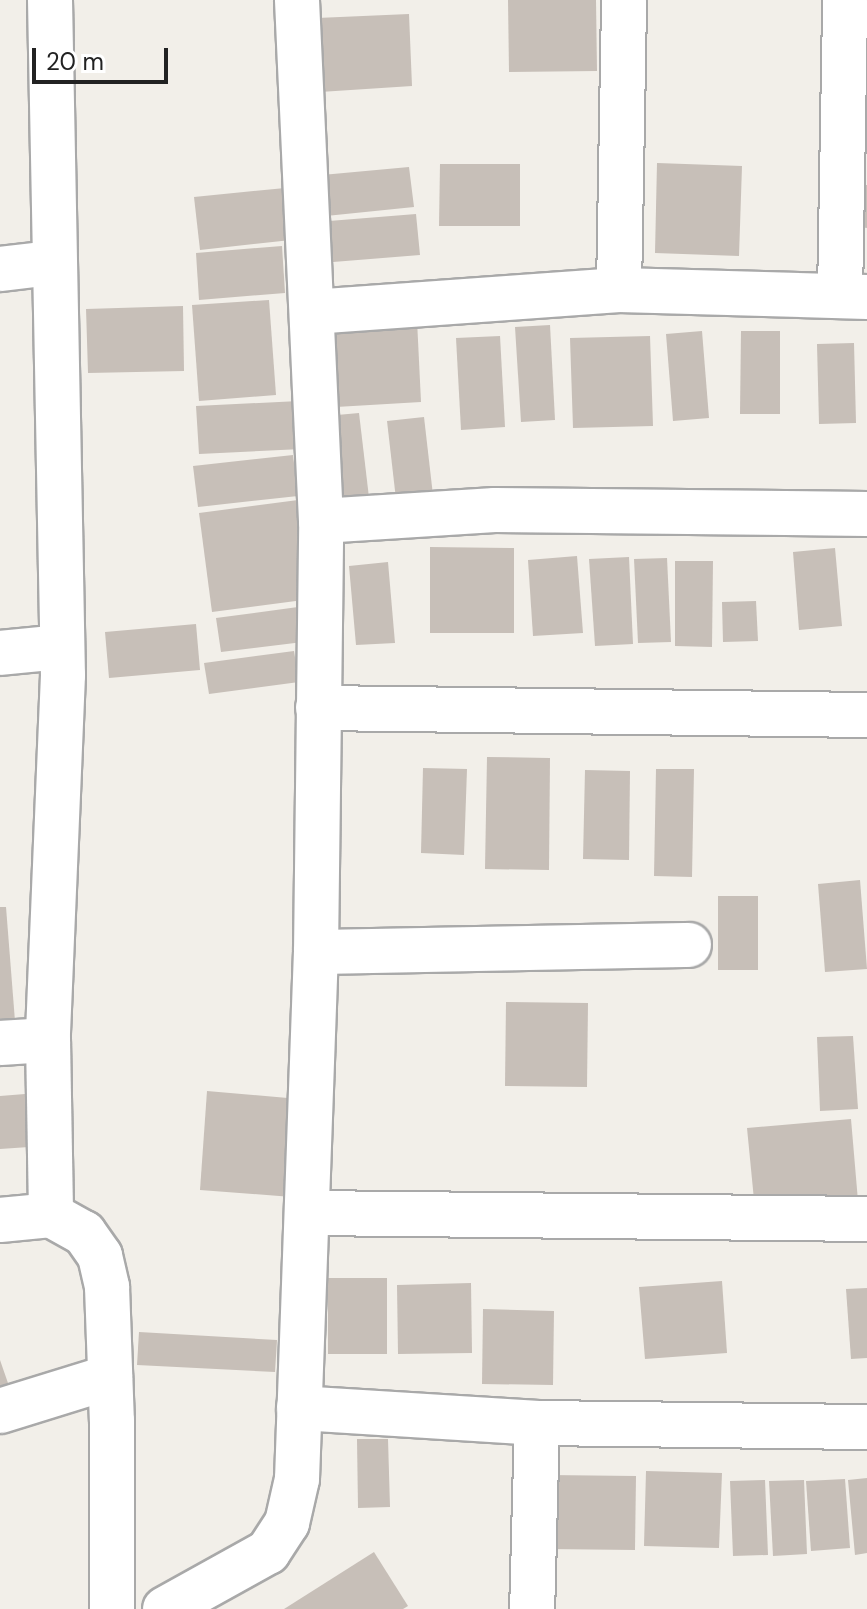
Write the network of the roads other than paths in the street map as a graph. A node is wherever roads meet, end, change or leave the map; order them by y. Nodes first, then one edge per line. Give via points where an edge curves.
1 (50, 0) edge
2 (297, 0) edge
3 (624, 0) edge
4 (845, 0) edge
5 (51, 263) junction
6 (0, 269) edge
7 (619, 290) junction
8 (854, 297) edge
9 (312, 312) junction
10 (867, 514) edge
11 (321, 521) junction
12 (61, 647) junction
13 (0, 653) edge
14 (318, 708) junction
15 (867, 715) edge
16 (689, 945) dead end
17 (316, 952) junction
18 (48, 1040) junction
19 (0, 1043) edge
20 (308, 1213) junction
21 (51, 1215) junction
22 (867, 1219) edge
23 (0, 1220) edge
24 (110, 1377) junction
25 (299, 1408) junction
26 (0, 1411) edge
27 (537, 1423) junction
28 (867, 1427) edge
29 (112, 1609) edge
30 (165, 1609) edge
31 (532, 1609) edge

1 - 5 street
2 - 9 street
3 - 7 street
4 - 8 street
5 - 6 street
5 - 12 street
7 - 8 street
7 - 9 street
9 - 11 street
10 - 11 street via 495,510
11 - 14 street
12 - 13 street
12 - 18 street
14 - 15 street
14 - 17 street
16 - 17 street
17 - 20 street
18 - 19 street
18 - 21 street
20 - 22 street
20 - 25 street
21 - 23 street
21 - 24 street via 84,1233 100,1256 107,1287
24 - 26 street
24 - 29 street
25 - 27 street
25 - 30 street via 297,1479 287,1523 268,1552
27 - 28 street
27 - 31 street

